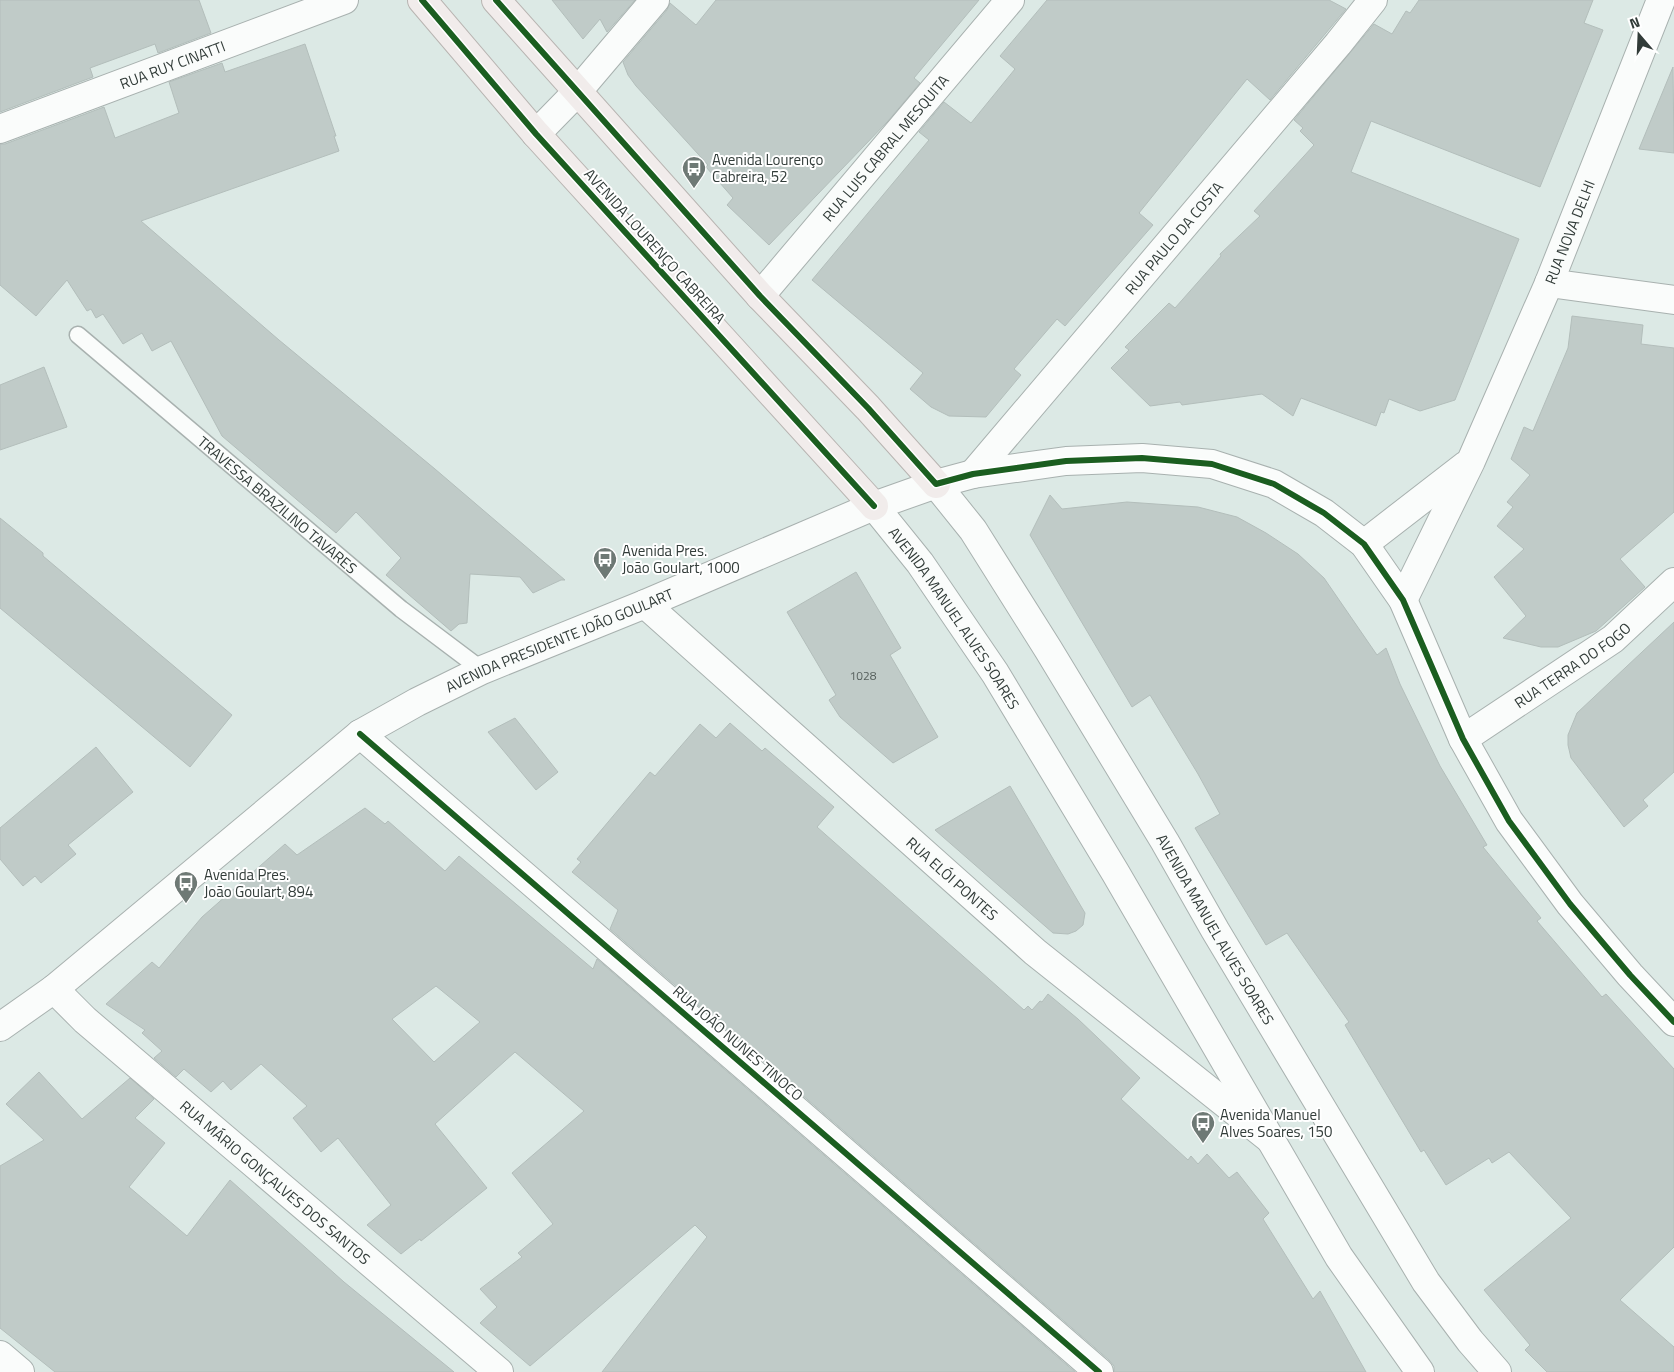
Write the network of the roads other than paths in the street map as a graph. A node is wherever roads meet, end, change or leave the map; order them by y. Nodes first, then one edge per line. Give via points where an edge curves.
1 (344, 0) edge
2 (422, 0) edge
3 (496, 0) edge
4 (655, 0) edge
5 (1010, 0) edge
6 (1373, 0) edge
7 (1661, 0) edge
8 (577, 92) junction
9 (0, 129) edge
10 (536, 134) junction
11 (1548, 283) junction
12 (760, 296) junction
13 (1674, 300) edge
14 (78, 335) dead end
15 (1471, 461) junction
16 (974, 474) junction
17 (936, 484) junction
18 (874, 506) junction
19 (1364, 544) junction
20 (1674, 582) edge
21 (1403, 600) junction
22 (646, 604) junction
23 (482, 670) junction
24 (360, 734) junction
25 (1463, 739) junction
26 (54, 988) junction
27 (1674, 1022) edge
28 (0, 1026) edge
29 (1271, 1140) junction
30 (0, 1355) edge
31 (20, 1372) edge
32 (499, 1372) edge
33 (1100, 1372) edge
34 (1420, 1372) edge
35 (1497, 1372) edge

1 - 9 street, RUA RUY CINATTI
2 - 10 main road, AVENIDA LOURENÇO CABREIRA
3 - 8 main road
4 - 8 street
5 - 12 street, RUA LUIS CABRAL MESQUITA
6 - 16 street, RUA PAULO DA COSTA
7 - 11 street, RUA NOVA DELHI
8 - 10 street
8 - 12 main road
10 - 18 main road, AVENIDA LOURENÇO CABREIRA
11 - 13 street
11 - 15 street, RUA NOVA DELHI
12 - 17 main road
14 - 23 lane, TRAVESSA BRAZILINO TAVARES via 400,609
15 - 19 street, RUA NOVA DELHI
15 - 21 street, RUA NOVA DELHI
16 - 17 street, AVENIDA PRESIDENTE JOÃO GOULART
16 - 19 street, AVENIDA PRESIDENTE JOÃO GOULART via 1066,461 1142,458 1212,464 1274,484 1324,513
17 - 18 street, AVENIDA PRESIDENTE JOÃO GOULART
17 - 35 street, AVENIDA MANUEL ALVES SOARES via 973,530 1048,650 1426,1282
18 - 22 street, AVENIDA PRESIDENTE JOÃO GOULART
18 - 29 street, AVENIDA MANUEL ALVES SOARES via 920,563 995,673
19 - 21 street, AVENIDA PRESIDENTE JOÃO GOULART
20 - 25 street, RUA TERRA DO FOGO via 1613,638
21 - 25 street, AVENIDA PRESIDENTE JOÃO GOULART
22 - 23 street, AVENIDA PRESIDENTE JOÃO GOULART
22 - 29 street, RUA ELÓI PONTES via 1035,952
23 - 24 street, AVENIDA PRESIDENTE JOÃO GOULART
24 - 26 street, AVENIDA PRESIDENTE JOÃO GOULART
24 - 33 street, RUA JOÃO NUNES TINOCO
25 - 27 street, AVENIDA PRESIDENTE JOÃO GOULART via 1509,820 1570,904
26 - 28 street, AVENIDA PRESIDENTE JOÃO GOULART
26 - 32 street, RUA MÁRIO GONÇALVES DOS SANTOS via 92,1027
29 - 34 street, AVENIDA MANUEL ALVES SOARES via 1339,1257
30 - 31 street

